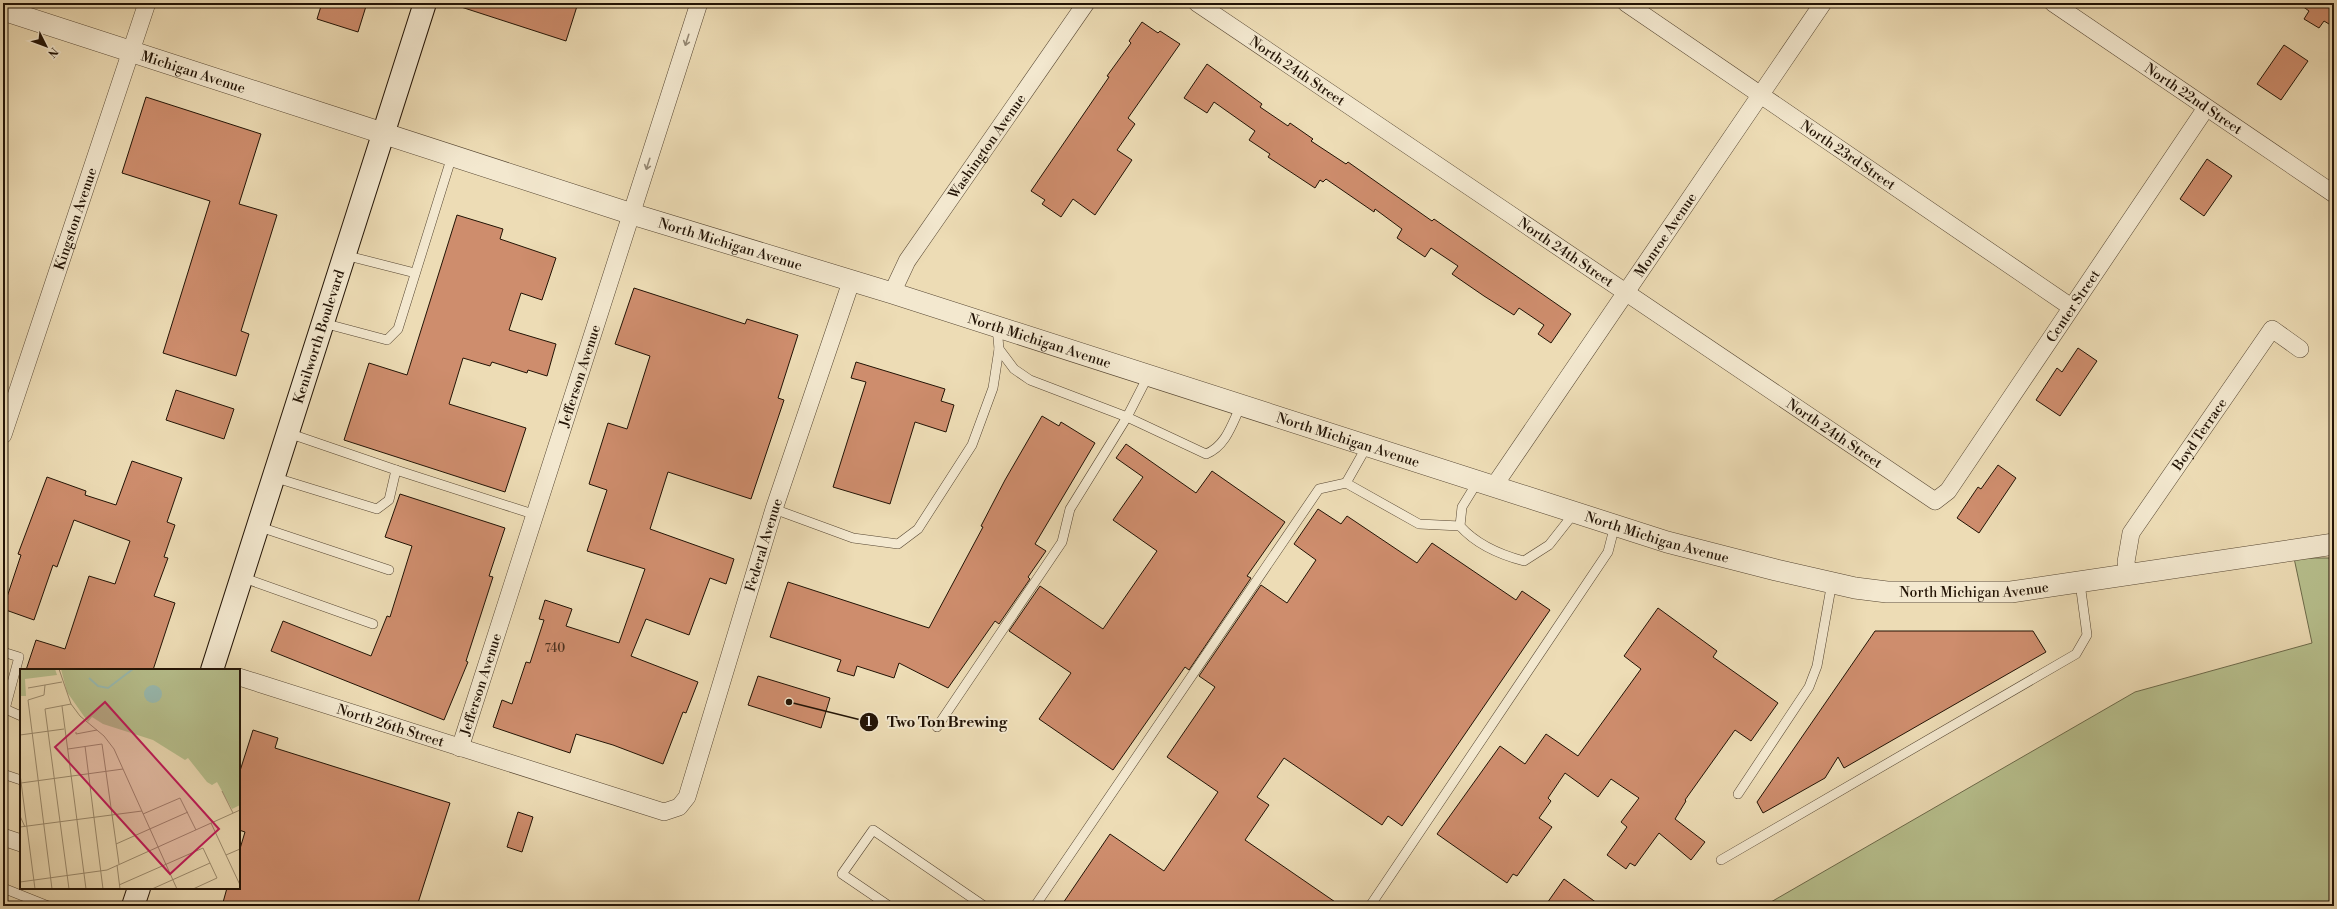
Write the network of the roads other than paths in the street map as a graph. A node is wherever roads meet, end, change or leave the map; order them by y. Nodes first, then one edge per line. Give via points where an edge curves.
1 (147, 3) edge
2 (425, 3) edge
3 (699, 3) edge
4 (1086, 3) edge
5 (1197, 3) edge
6 (1626, 3) edge
7 (1823, 3) edge
8 (2053, 3) edge
9 (3, 10) edge
10 (132, 51) junction
11 (1760, 95) junction
12 (2206, 108) junction
13 (383, 134) junction
14 (452, 156) junction
15 (2334, 194) edge
16 (632, 214) junction
17 (344, 255) junction
18 (415, 273) junction
19 (851, 282) junction
20 (1625, 291) junction
21 (892, 293) junction
22 (2071, 307) junction
23 (323, 323) junction
24 (997, 327) junction
25 (999, 349) junction
26 (2300, 349) dead end
27 (1148, 376) junction
28 (1241, 405) junction
29 (1127, 417) junction
30 (288, 432) junction
31 (3, 435) edge
32 (1367, 446) junction
33 (396, 470) junction
34 (273, 477) junction
35 (1346, 482) junction
36 (1486, 483) junction
37 (1935, 501) joint
38 (774, 509) junction
39 (1575, 512) junction
40 (536, 515) junction
41 (1615, 525) junction
42 (257, 526) junction
43 (1460, 526) junction
44 (2334, 544) edge
45 (389, 570) dead end
46 (2129, 576) junction
47 (241, 577) junction
48 (1832, 582) junction
49 (2080, 583) junction
50 (373, 624) dead end
51 (3, 652) edge
52 (213, 669) edge
53 (240, 677) edge
54 (4, 708) edge
55 (20, 716) edge
56 (936, 727) dead end
57 (460, 748) junction
58 (3, 774) edge
59 (20, 780) edge
60 (1738, 794) dead end
61 (679, 807) joint
62 (3, 837) edge
63 (20, 843) edge
64 (1721, 860) dead end
65 (3, 888) edge
66 (139, 889) edge
67 (48, 906) edge
68 (133, 906) edge
69 (889, 906) edge
70 (984, 906) edge
71 (1035, 906) edge
72 (1370, 906) edge

1 - 10 street, Kingston Avenue
2 - 13 main road, Kenilworth Boulevard
3 -> 16 street, Jefferson Avenue
4 - 21 street, Washington Avenue via 908,261
5 - 20 street, North 24th Street
6 - 11 street, North 23rd Street
7 - 11 street, Monroe Avenue
8 - 12 street, North 22nd Street
9 - 10 street, Michigan Avenue
10 - 13 street, Michigan Avenue
10 - 31 street, Kingston Avenue
11 - 20 street, Monroe Avenue
11 - 22 street, North 23rd Street
12 - 15 street, North 22nd Street
12 - 22 street, Center Street
13 - 14 street, North Michigan Avenue
13 - 17 main road, Kenilworth Boulevard
14 - 16 street, North Michigan Avenue
14 - 18 lane
16 - 19 street, North Michigan Avenue
16 - 40 street, Jefferson Avenue
17 - 18 lane
17 - 23 main road, Kenilworth Boulevard
18 - 23 lane via 398,329 387,340
19 - 21 street, North Michigan Avenue
19 - 38 street, Federal Avenue
20 - 36 street, Monroe Avenue
20 - 37 street, North 24th Street
21 - 24 street, North Michigan Avenue
22 - 37 street, Center Street via 1948,491
23 - 30 main road, Kenilworth Boulevard
24 - 25 lane
24 - 27 street, North Michigan Avenue
25 - 29 lane via 1014,369 1030,380
25 - 38 lane via 993,388 972,445 918,529 898,544 853,538
26 - 46 street, Boyd Terrace via 2272,329 2131,533 2126,562
27 - 28 street, North Michigan Avenue
27 - 29 lane
28 - 29 lane via 1224,442 1216,450 1206,454
28 - 32 street, North Michigan Avenue
29 - 56 lane via 1070,509 1062,542
30 - 33 lane
30 - 34 main road, Kenilworth Boulevard
32 - 35 lane
32 - 36 street, North Michigan Avenue
33 - 34 lane via 389,500 377,508
33 - 40 lane
34 - 42 main road, Kenilworth Boulevard
35 - 43 lane via 1419,524
35 - 71 lane via 1319,489
36 - 39 street, North Michigan Avenue
36 - 43 lane via 1462,507
38 - 61 street, Federal Avenue via 687,797
39 - 41 street, North Michigan Avenue
39 - 43 lane via 1549,545 1524,561 1505,556 1468,535
40 - 57 street, Jefferson Avenue
41 - 48 street, North Michigan Avenue via 1667,542
41 - 72 lane via 1608,552
42 - 45 lane
42 - 47 main road, Kenilworth Boulevard
44 - 46 street, North Michigan Avenue
46 - 49 street, North Michigan Avenue
47 - 50 lane
47 - 52 main road, Kenilworth Boulevard
48 - 49 street, North Michigan Avenue via 1887,592 2011,592
48 - 60 lane via 1817,666 1809,687
49 - 64 lane via 2087,635 2076,654
51 - 54 lane via 19,657
53 - 57 street, North 26th Street
54 - 55 lane
57 - 61 street, North 26th Street via 664,812
58 - 59 lane
62 - 63 street
65 - 67 lane
66 - 68 main road
69 - 70 lane via 842,874 873,830

